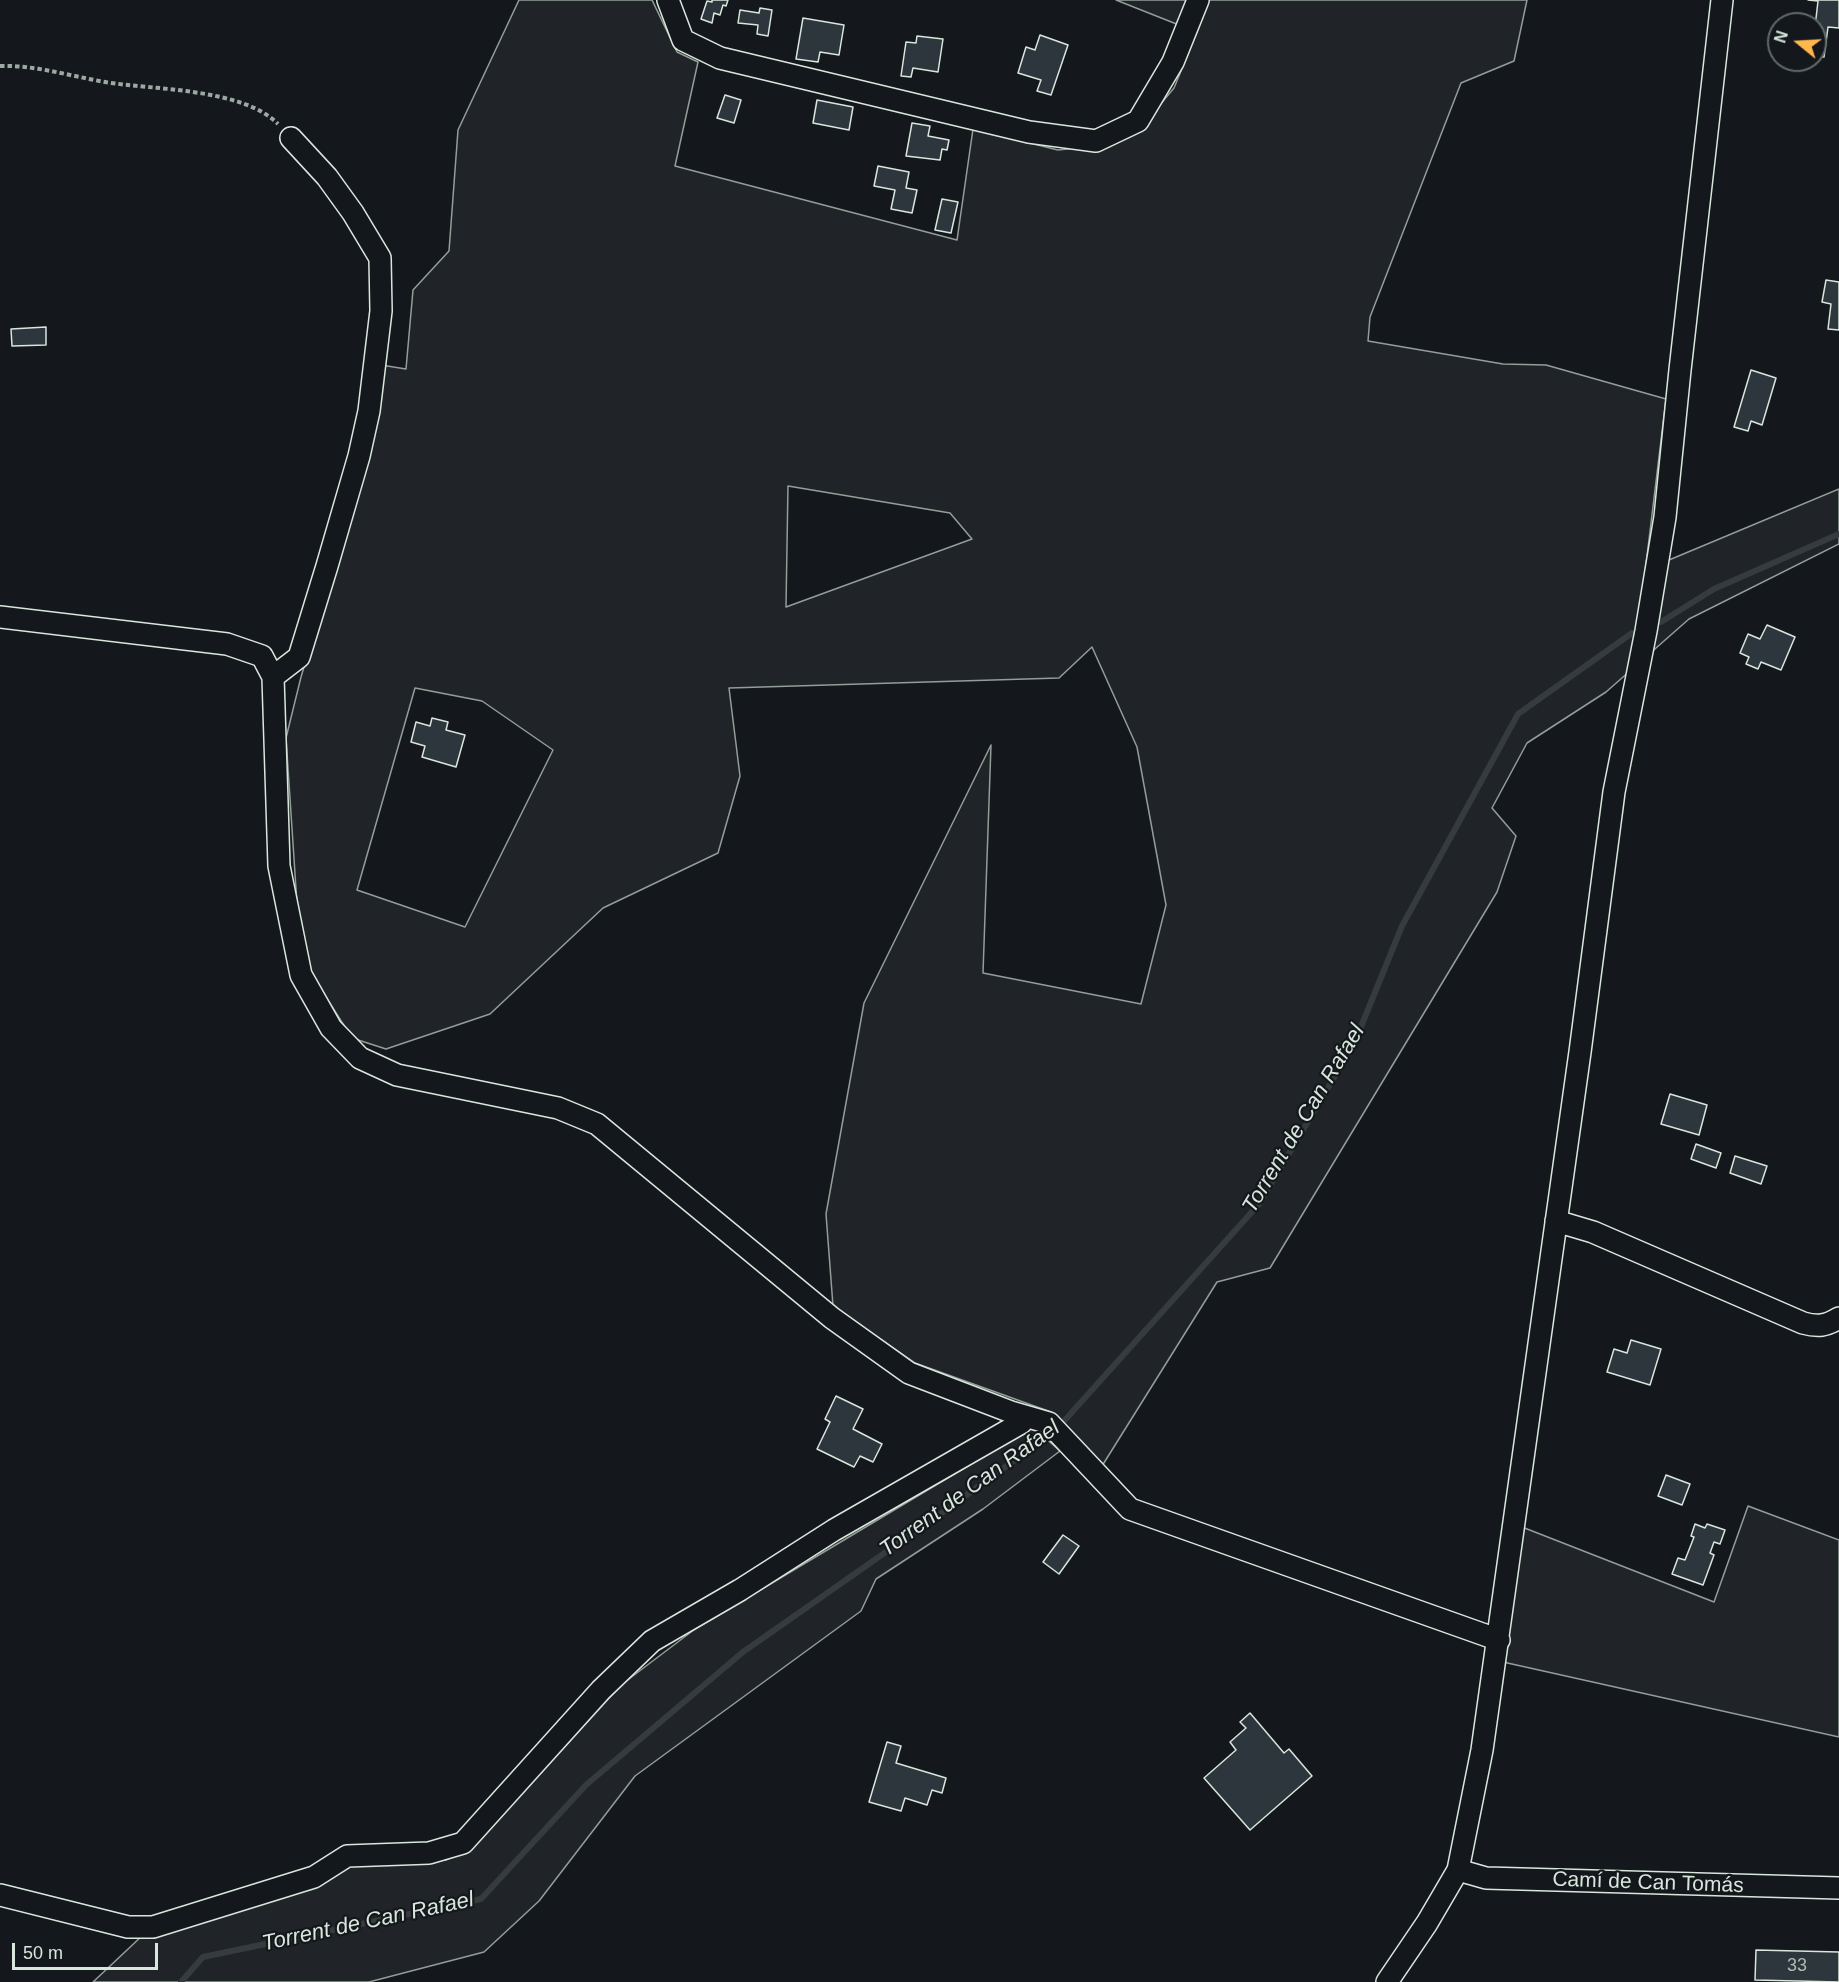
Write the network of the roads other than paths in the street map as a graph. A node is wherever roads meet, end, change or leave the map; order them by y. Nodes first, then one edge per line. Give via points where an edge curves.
1 (668, 0) edge
2 (1198, 0) edge
3 (1722, 0) edge
4 (291, 138) road end
5 (0, 617) edge
6 (273, 677) junction
7 (1556, 1221) junction
8 (1839, 1318) edge
9 (1026, 1417) junction
10 (1498, 1640) junction
11 (1458, 1870) junction
12 (1839, 1888) edge
13 (0, 1895) edge
14 (1387, 1982) edge

1 - 2 street via 683,40 720,58 1029,132 1096,141 1138,121 1173,62
3 - 7 street via 1665,517 1614,792
4 - 6 street via 327,177 380,258 381,311 369,411 359,456 299,657
5 - 6 street via 227,644 262,656
6 - 9 street via 279,866 301,975 331,1028 360,1058 397,1076 558,1108 597,1124 832,1318 909,1373
7 - 8 street via 1593,1232 1803,1323 1827,1326
7 - 10 street
9 - 10 street via 1049,1424 1130,1509
9 - 13 street via 1021,1424 834,1530 652,1641 601,1690 463,1842 429,1853 347,1856 314,1877 153,1926 128,1928
10 - 11 street via 1482,1750
11 - 12 street, Camí de Can Tomás via 1486,1878
11 - 14 street

